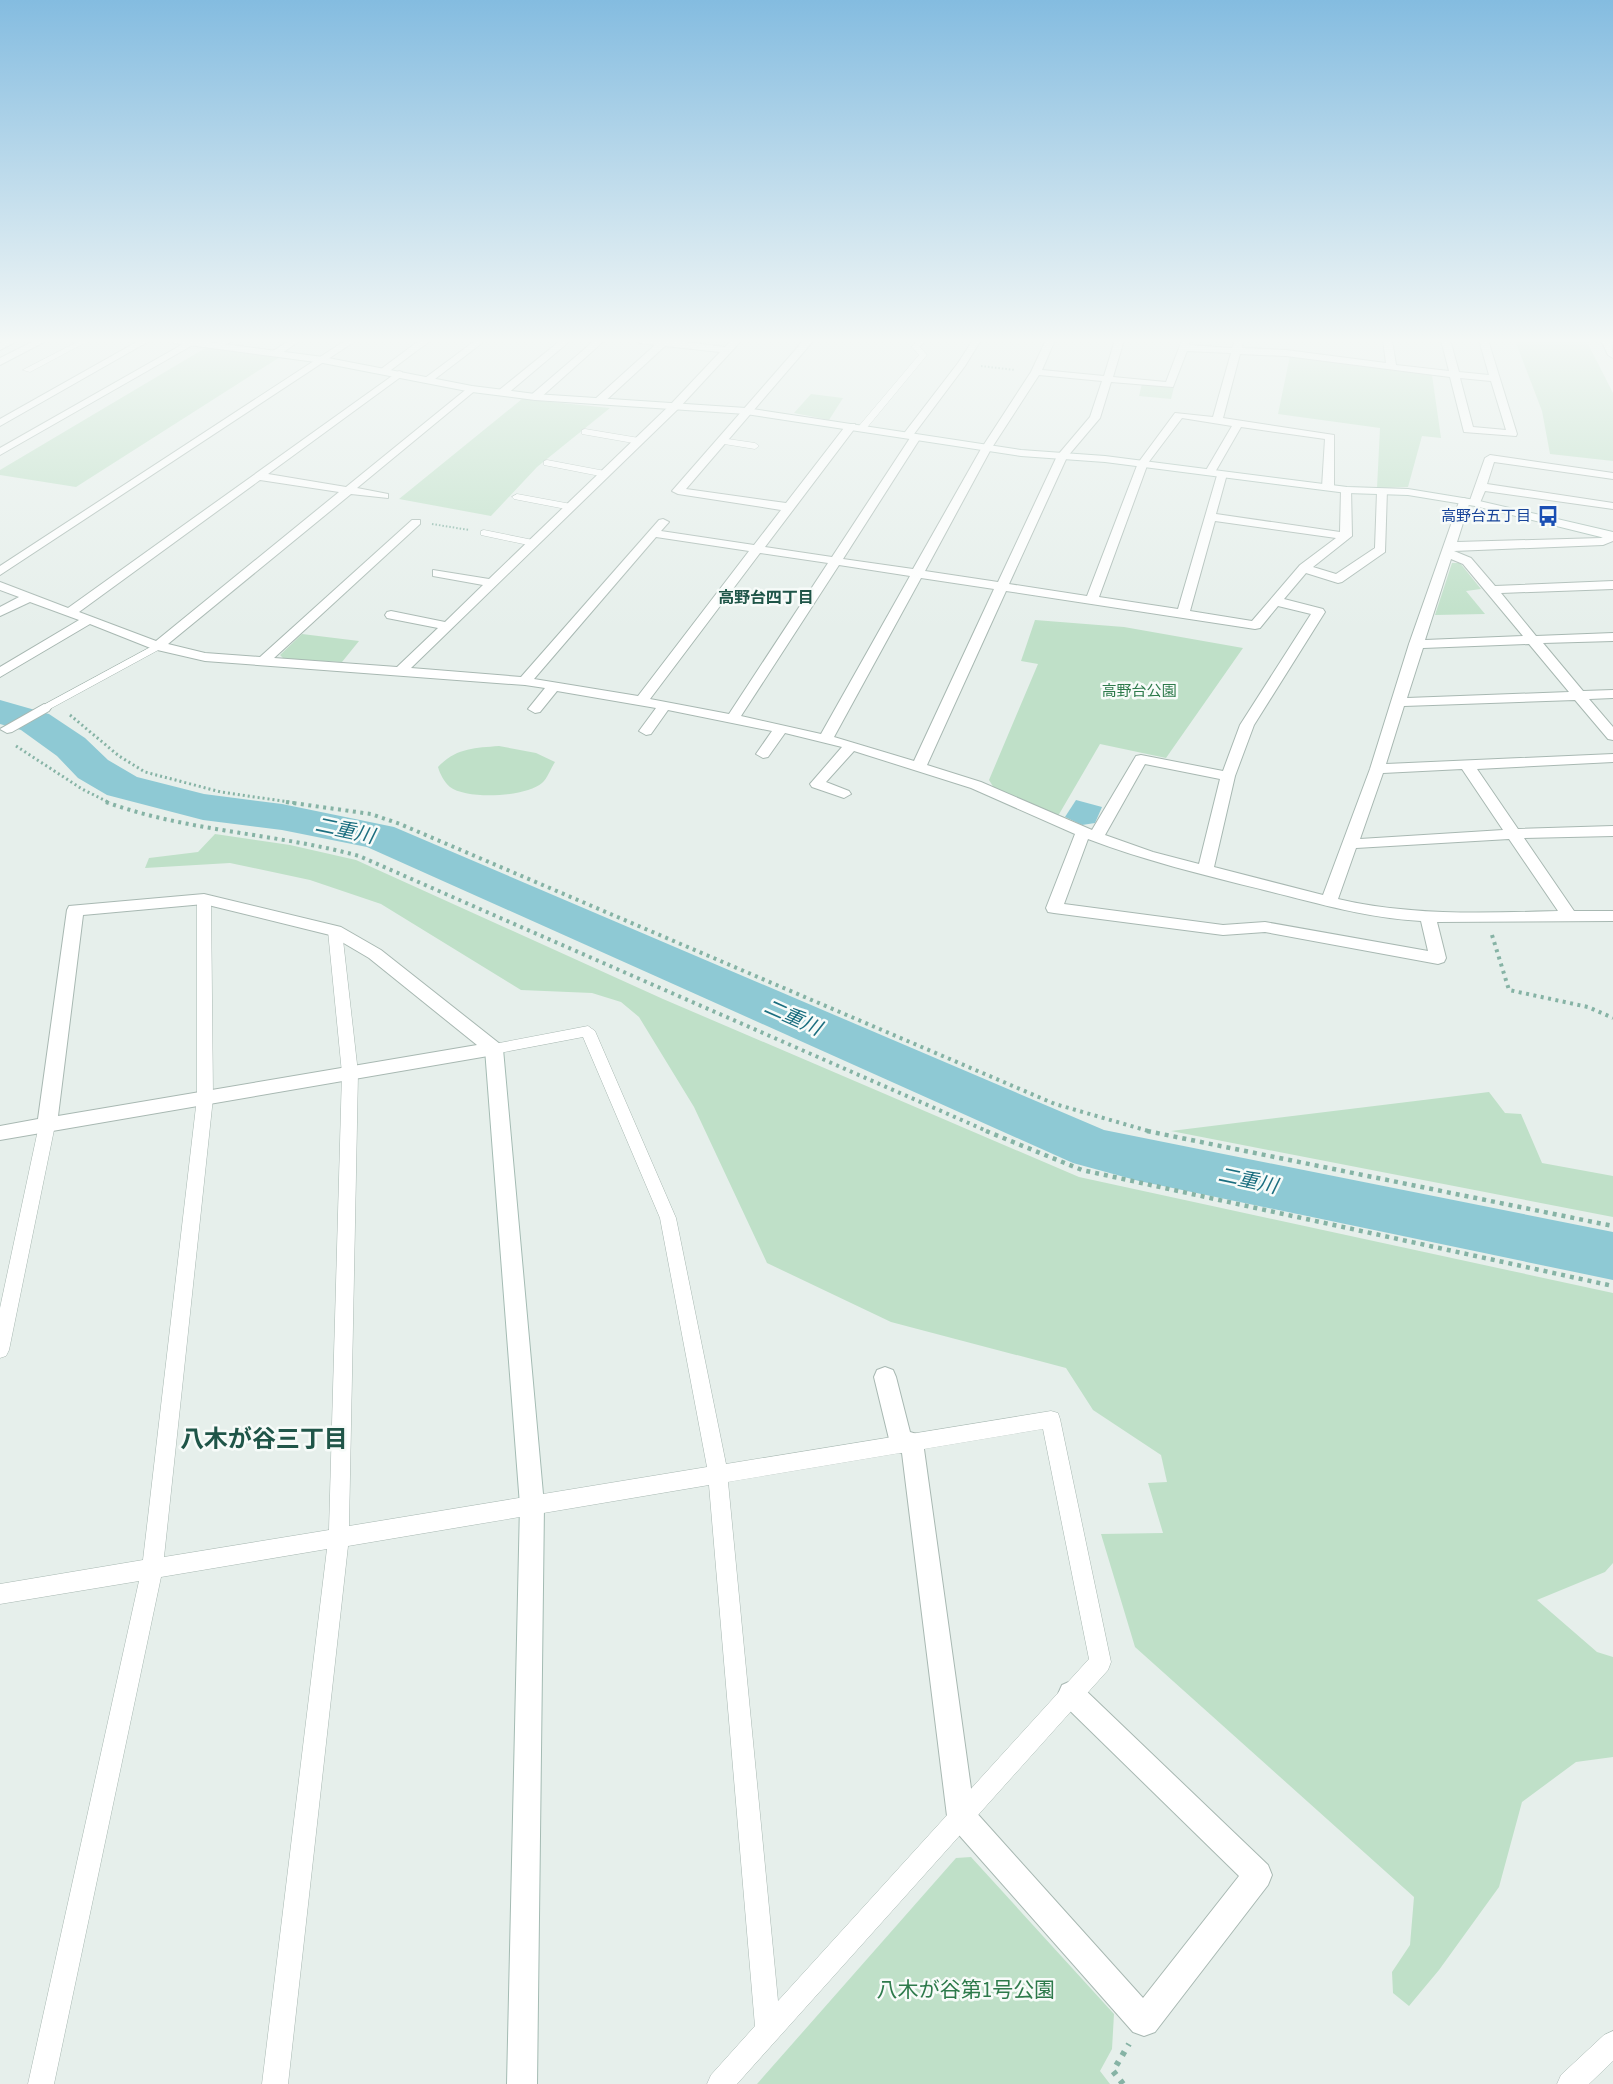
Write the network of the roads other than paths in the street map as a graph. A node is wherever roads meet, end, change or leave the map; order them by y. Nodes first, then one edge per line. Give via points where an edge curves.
1 (26, 437) edge
2 (205, 437) edge
3 (312, 437) edge
4 (413, 437) edge
5 (617, 437) edge
6 (643, 437) edge
7 (724, 437) edge
8 (847, 437) edge
9 (911, 437) edge
10 (913, 437) edge
11 (993, 437) edge
12 (1078, 437) edge
13 (1163, 437) edge
14 (1232, 437) edge
15 (1330, 437) edge
16 (639, 441) junction
17 (721, 441) junction
18 (755, 446) dead end
19 (986, 448) junction
20 (0, 452) edge
21 (1062, 456) junction
22 (547, 464) dead end
23 (1143, 464) junction
24 (1216, 473) junction
25 (605, 474) junction
26 (259, 476) junction
27 (1613, 476) edge
28 (1328, 487) junction
29 (1481, 487) junction
30 (349, 490) junction
31 (1347, 490) junction
32 (1383, 492) junction
33 (384, 496) dead end
34 (517, 497) dead end
35 (1470, 502) junction
36 (1613, 506) edge
37 (571, 507) junction
38 (787, 507) junction
39 (1211, 517) junction
40 (416, 522) road end
41 (663, 522) dead end
42 (484, 533) road end
43 (652, 533) junction
44 (1346, 536) junction
45 (1613, 536) edge
46 (533, 543) junction
47 (757, 549) junction
48 (1449, 549) junction
49 (835, 561) junction
50 (1304, 568) junction
51 (0, 571) edge
52 (437, 573) dead end
53 (917, 574) junction
54 (492, 583) junction
55 (1613, 585) edge
56 (0, 586) edge
57 (1002, 587) junction
58 (1491, 590) junction
59 (29, 597) junction
60 (1092, 600) junction
61 (1275, 601) junction
62 (0, 612) edge
63 (69, 613) junction
64 (1183, 614) junction
65 (391, 615) dead end
66 (88, 620) junction
67 (447, 626) junction
68 (1613, 637) edge
69 (1532, 639) junction
70 (1416, 644) junction
71 (158, 646) junction
72 (262, 662) junction
73 (402, 670) junction
74 (0, 673) edge
75 (525, 681) junction
76 (555, 686) junction
77 (1613, 694) edge
78 (1579, 695) junction
79 (641, 701) junction
80 (1399, 702) junction
81 (50, 705) joint
82 (665, 705) junction
83 (535, 709) dead end
84 (733, 718) junction
85 (781, 728) junction
86 (646, 731) dead end
87 (5, 734) edge
88 (1613, 736) edge
89 (826, 738) junction
90 (851, 745) junction
91 (763, 753) dead end
92 (1613, 758) edge
93 (1466, 764) junction
94 (919, 766) junction
95 (1377, 768) junction
96 (1228, 776) junction
97 (844, 794) dead end
98 (1613, 831) edge
99 (1090, 834) junction
100 (1513, 834) junction
101 (1350, 844) junction
102 (1205, 870) junction
103 (204, 899) junction
104 (1329, 902) junction
105 (1569, 916) junction
106 (1613, 916) edge
107 (1428, 917) junction
108 (335, 931) junction
109 (494, 1048) junction
110 (350, 1073) junction
111 (205, 1098) junction
112 (47, 1125) junction
113 (0, 1133) edge
114 (0, 1350) edge
115 (885, 1377) dead end
116 (906, 1443) junction
117 (718, 1474) junction
118 (532, 1505) junction
119 (339, 1537) junction
120 (152, 1569) junction
121 (0, 1594) edge
122 (1071, 1694) junction
123 (961, 1816) junction
124 (768, 2030) junction
125 (1613, 2044) edge
126 (40, 2084) edge
127 (275, 2084) edge
128 (522, 2084) edge
129 (720, 2084) edge
130 (1570, 2084) edge

1 - 20 street
2 - 51 street
3 - 26 street
4 - 30 street
5 - 16 lane
6 - 16 street
7 - 17 street
8 - 38 street
9 - 49 street
10 - 19 street
11 - 19 street
12 - 21 street
13 - 23 street
14 - 24 street
15 - 28 street
16 - 25 street
17 - 18 lane
17 - 38 street via 678,491
19 - 21 street
19 - 53 street
21 - 23 street
21 - 57 street
22 - 25 lane
23 - 24 street
23 - 60 street
24 - 28 street
24 - 39 street
25 - 37 street
26 - 30 street
26 - 63 street
27 - 29 street via 1490,458
28 - 31 street
29 - 35 street
29 - 36 street
30 - 33 street
30 - 71 street
31 - 32 street
31 - 44 street
32 - 35 street
32 - 50 street via 1381,549 1338,579
34 - 37 lane
35 - 45 street
35 - 48 street
37 - 46 street
38 - 47 street
39 - 44 street
39 - 64 street
40 - 72 street
41 - 43 street
42 - 46 lane
43 - 47 street
43 - 75 street
44 - 50 street
45 - 48 street via 1603,541
46 - 54 street
47 - 49 street
47 - 79 street
48 - 58 street via 1467,561
48 - 70 street
49 - 53 street
49 - 84 street
50 - 61 street
52 - 54 street
53 - 57 street
53 - 89 street
54 - 67 street
55 - 58 street
56 - 59 street
57 - 60 street
57 - 94 street
58 - 69 street
59 - 62 street
59 - 63 street
60 - 64 street
61 - 64 street via 1255,625
61 - 96 street via 1319,612 1247,724
63 - 66 street
65 - 67 street
66 - 71 street
66 - 74 street
67 - 73 street
68 - 69 street
69 - 70 street
69 - 78 street
70 - 80 street
71 - 72 street via 205,657
71 - 81 lane
72 - 73 street
73 - 75 street
75 - 76 street
76 - 79 street
76 - 83 street
77 - 78 street
78 - 80 street
78 - 88 street
79 - 82 street
80 - 95 street
81 - 87 street
82 - 84 street
82 - 86 street
84 - 85 street
85 - 89 street
85 - 91 street
89 - 90 street
90 - 94 street
90 - 97 street via 817,784
92 - 93 street
93 - 95 street
93 - 100 street
94 - 99 street via 976,785
95 - 101 street
96 - 99 street via 1141,759
96 - 102 street
98 - 100 street
99 - 102 street via 1148,856
99 - 107 street via 1054,908 1222,930 1265,927 1438,958
100 - 101 street
100 - 105 street
101 - 104 street
102 - 104 street
103 - 108 street
103 - 111 lane
103 - 112 street via 75,910
104 - 107 street via 1367,911
105 - 106 street
105 - 107 street
108 - 109 street via 375,954
108 - 110 lane
109 - 110 street
109 - 117 lane via 588,1031 668,1218
109 - 118 street
110 - 111 street
110 - 119 lane
111 - 112 street
111 - 120 lane
112 - 113 street
112 - 114 lane
115 - 116 street
116 - 117 lane
116 - 122 lane via 1051,1419 1100,1662
116 - 123 street
117 - 118 lane
117 - 124 lane
118 - 119 lane
118 - 128 street
119 - 120 lane
119 - 127 lane
120 - 121 lane
120 - 126 lane
122 - 123 lane
122 - 123 street via 1258,1875 1144,2021
123 - 124 lane
124 - 129 lane
125 - 130 lane

